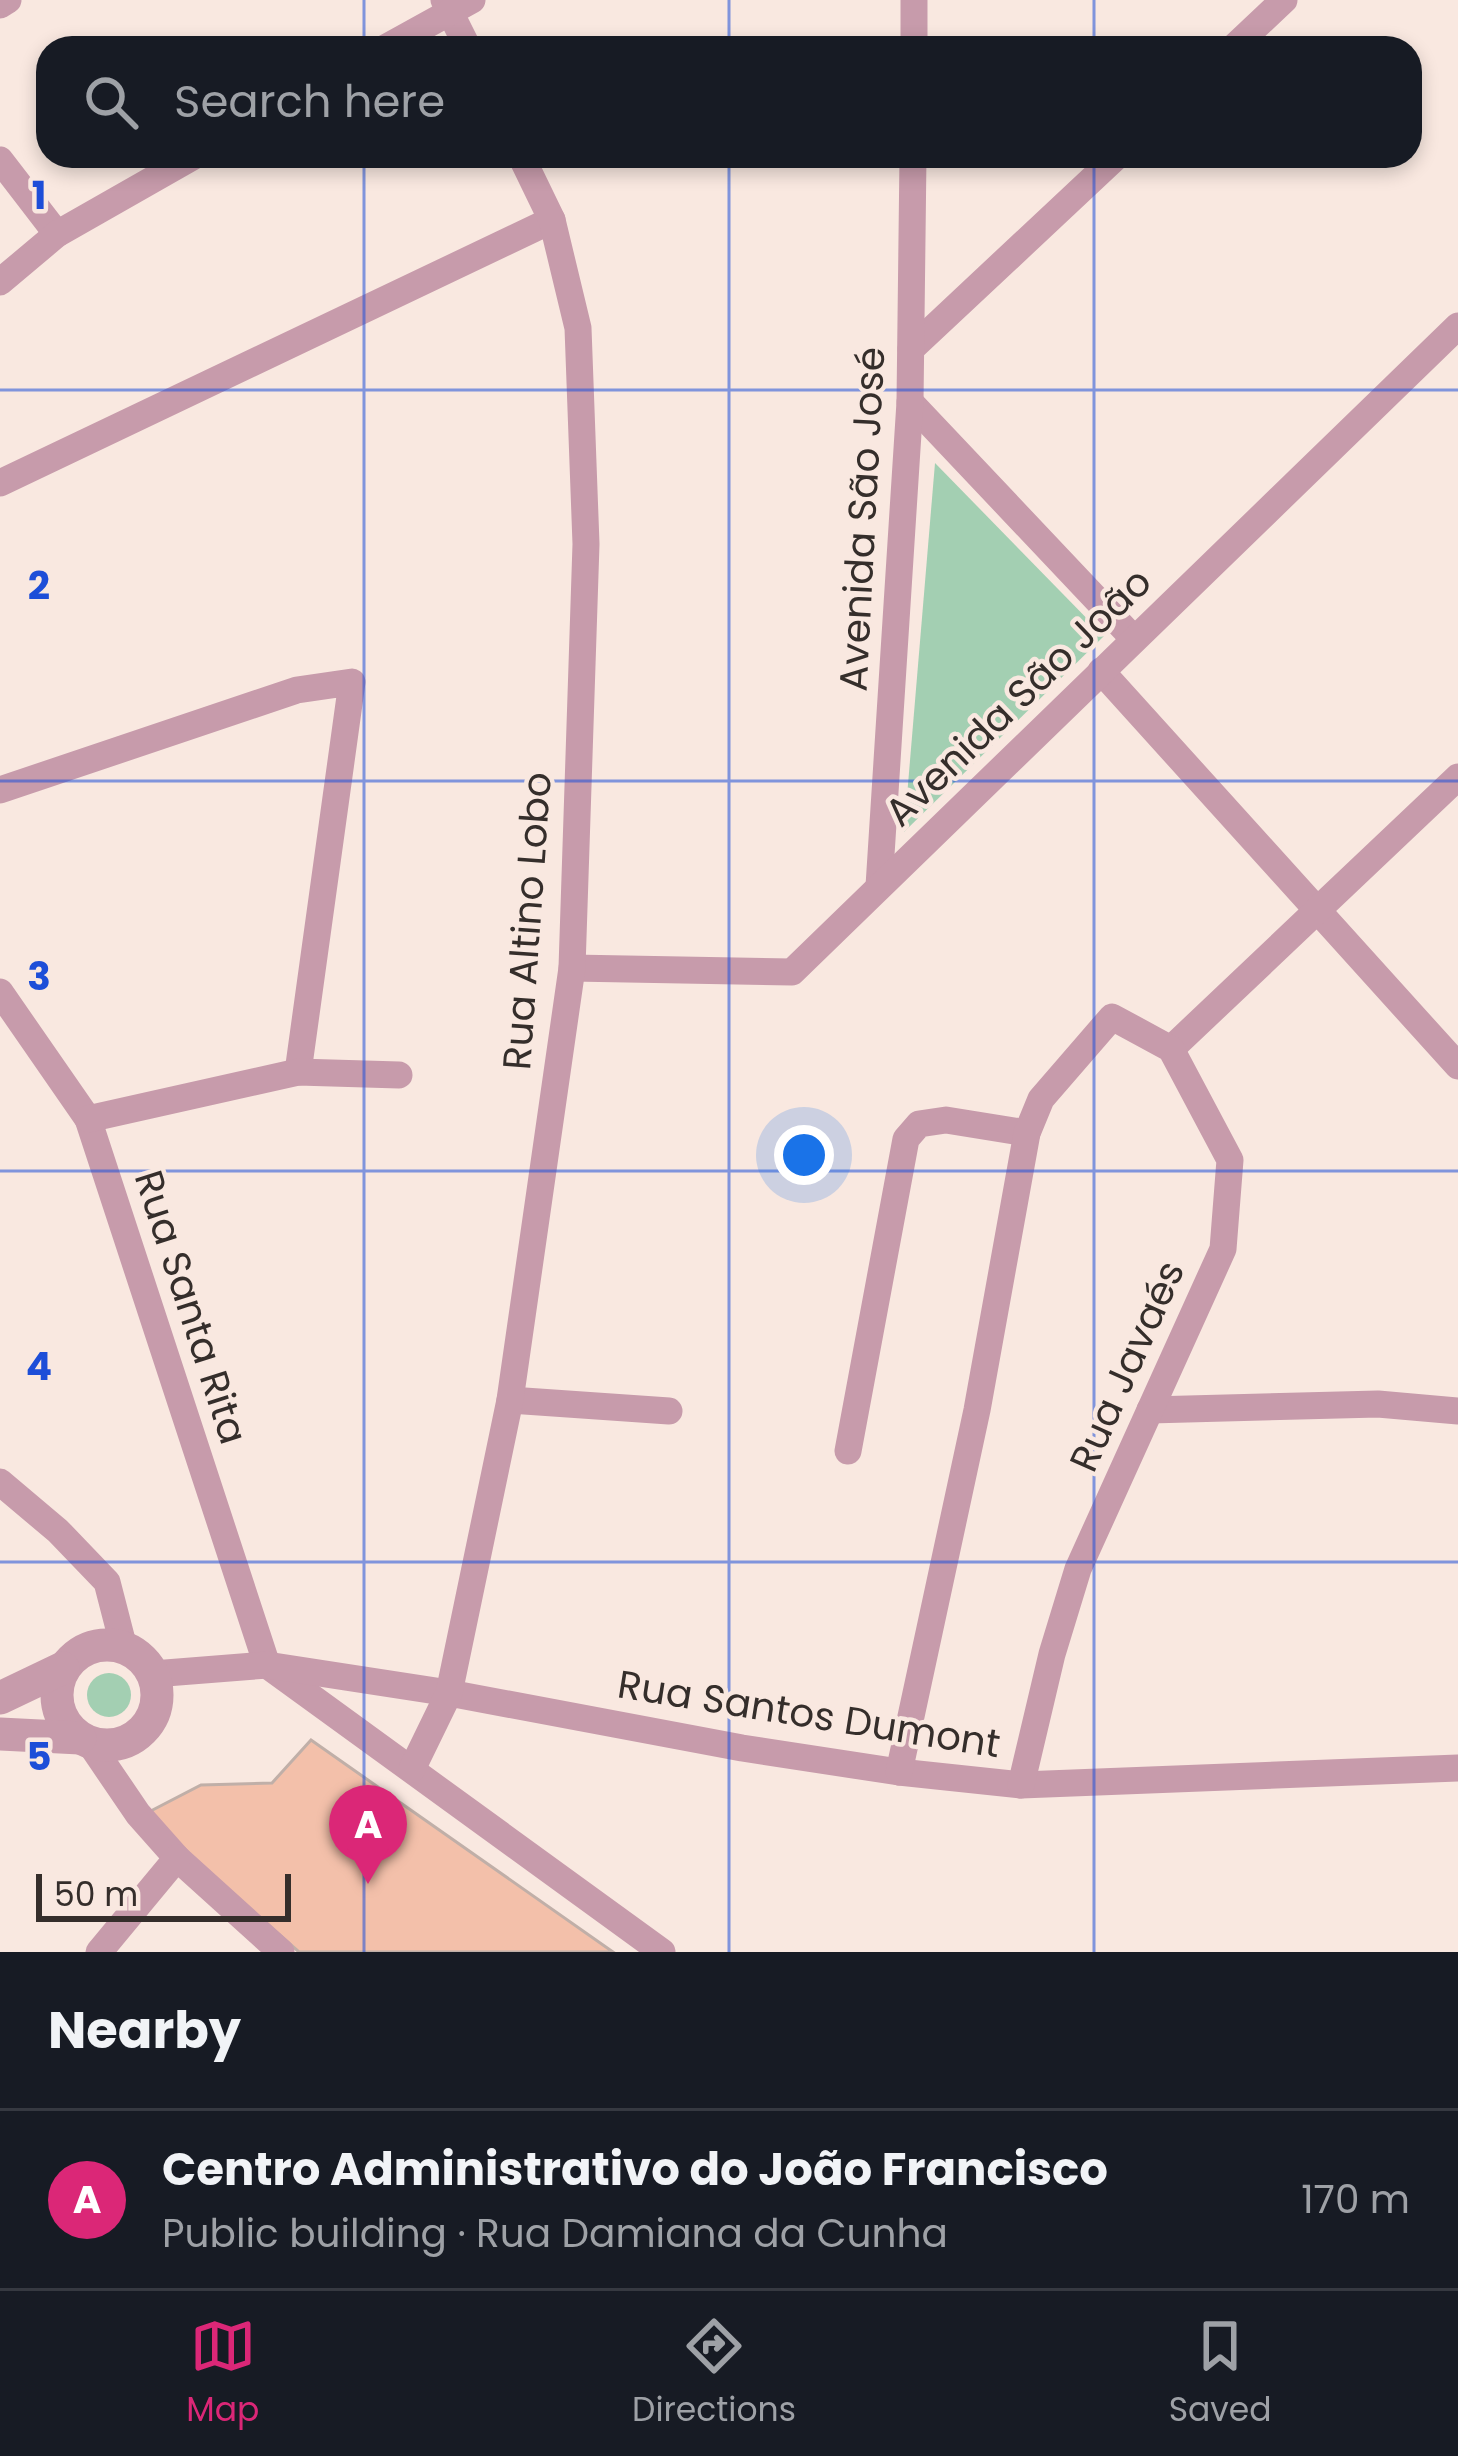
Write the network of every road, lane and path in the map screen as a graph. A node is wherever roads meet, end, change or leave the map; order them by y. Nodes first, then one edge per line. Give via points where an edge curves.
1 (914, 0) edge
2 (1284, 0) edge
3 (455, 4) edge
4 (405, 36) edge
5 (464, 36) edge
6 (914, 36) edge
7 (1246, 36) edge
8 (0, 160) edge
9 (173, 168) edge
10 (526, 168) edge
11 (913, 168) edge
12 (1104, 168) edge
13 (552, 220) junction
14 (57, 234) junction
15 (0, 283) edge
16 (1458, 326) edge
17 (911, 349) junction
18 (910, 402) junction
19 (0, 484) edge
20 (1133, 639) junction
21 (1101, 671) junction
22 (1458, 777) edge
23 (0, 790) edge
24 (879, 886) junction
25 (1316, 910) junction
26 (572, 968) junction
27 (0, 992) edge
28 (1171, 1049) junction
29 (1458, 1066) edge
30 (298, 1072) junction
31 (398, 1075) dead end
32 (88, 1119) junction
33 (1027, 1133) junction
34 (510, 1400) junction
35 (1150, 1410) junction
36 (1458, 1411) edge
37 (669, 1412) dead end
38 (848, 1451) dead end
39 (0, 1482) edge
40 (124, 1648) junction
41 (267, 1665) junction
42 (63, 1668) junction
43 (153, 1674) junction
44 (449, 1693) junction
45 (0, 1698) edge
46 (0, 1734) edge
47 (85, 1740) junction
48 (1458, 1768) edge
49 (412, 1769) junction
50 (898, 1772) junction
51 (1021, 1785) junction
52 (177, 1858) junction
53 (99, 1952) edge
54 (280, 1952) edge
55 (662, 1952) edge

1 - 6 street
2 - 7 street
3 - 4 street
3 - 5 street
8 - 14 street
9 - 14 street
10 - 13 street, Rua Altino Lobo
11 - 17 street, Avenida São José
12 - 17 street
13 - 19 street
13 - 26 street, Rua Altino Lobo via 578,328 586,544
14 - 15 street
16 - 20 street, Avenida São João
17 - 18 street, Avenida São José
18 - 20 street
18 - 24 street, Avenida São José
20 - 21 street, Avenida São João
21 - 24 street, Avenida São João
21 - 25 street
22 - 25 street
23 - 30 street via 297,690 352,682
24 - 26 street, Avenida São João via 792,973
25 - 28 street
25 - 29 street
26 - 34 street, Rua Altino Lobo
27 - 32 street, Rua Santa Rita
28 - 33 street via 1112,1017 1041,1099
28 - 35 street, Rua Javaés via 1230,1160 1223,1250
30 - 31 street
30 - 32 street
32 - 41 street, Rua Santa Rita
33 - 38 street via 946,1120 919,1124 906,1139
33 - 50 street
34 - 37 street
34 - 44 street, Rua Altino Lobo
35 - 36 street via 1378,1404
35 - 51 street, Rua Javaés via 1078,1569
39 - 40 street via 107,1582
40 - 42 street via 95,1646
40 - 43 street
41 - 43 street, Rua Santos Dumont
41 - 44 street, Rua Santos Dumont
41 - 49 street
42 - 45 street
42 - 47 street via 57,1706
43 - 47 street via 156,1703 143,1730 118,1744
44 - 49 street, Rua Altino Lobo
44 - 50 street, Rua Santos Dumont
46 - 47 street
47 - 52 street
48 - 51 street, Rua Santos Dumont
49 - 55 street
50 - 51 street, Rua Santos Dumont
52 - 53 street
52 - 54 street

